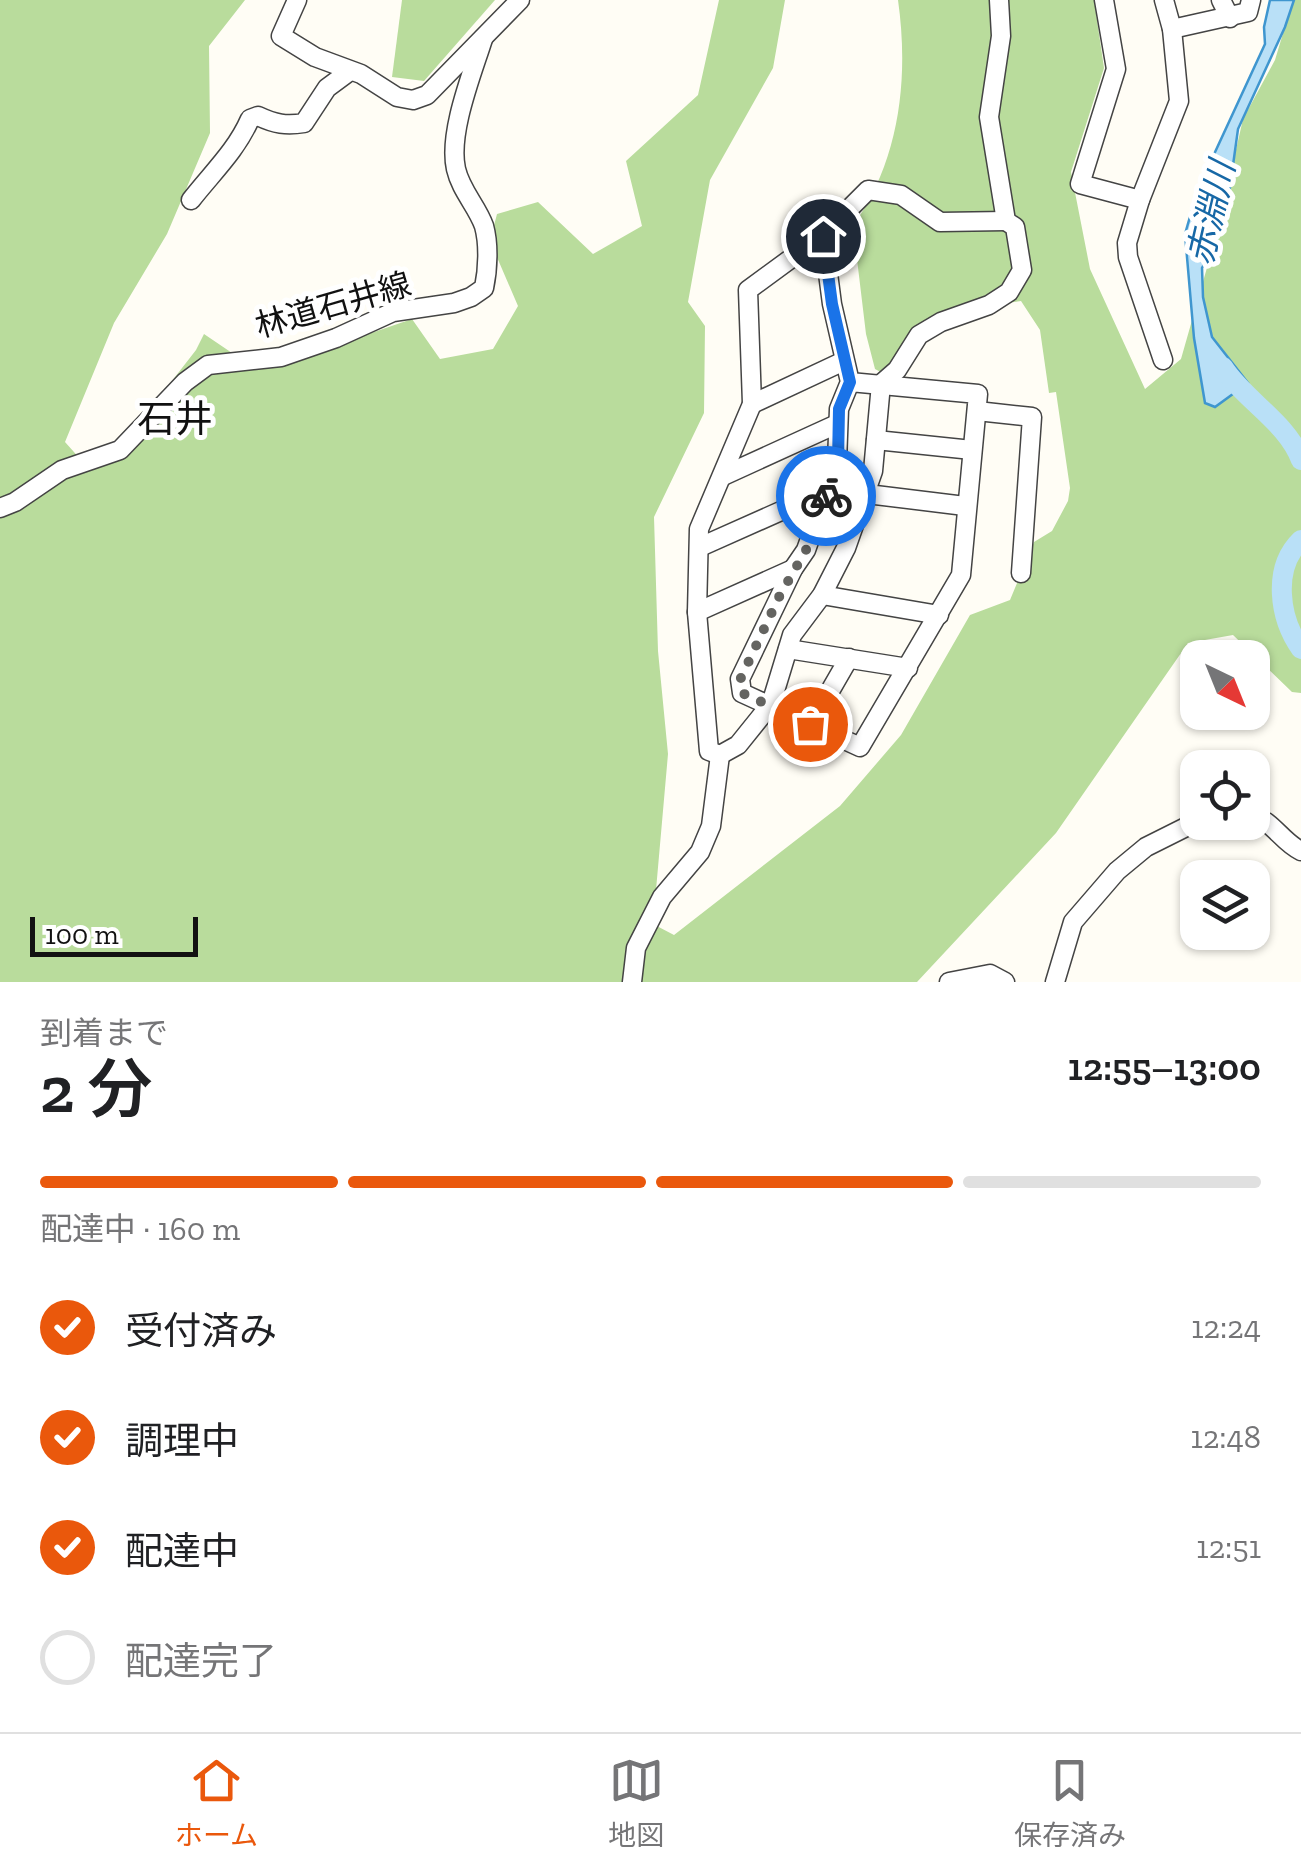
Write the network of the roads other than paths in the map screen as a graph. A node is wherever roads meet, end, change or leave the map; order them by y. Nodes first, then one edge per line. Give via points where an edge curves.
1 (297, 0) edge
2 (520, 0) edge
3 (999, 0) edge
4 (1104, 0) edge
5 (1164, 0) edge
6 (1221, 0) edge
7 (1250, 0) edge
8 (1230, 18) junction
9 (1172, 29) junction
10 (483, 39) junction
11 (350, 71) junction
12 (191, 200) dead end
13 (1140, 200) junction
14 (1006, 220) junction
15 (823, 236) junction
16 (844, 360) junction
17 (1162, 360) dead end
18 (850, 382) junction
19 (881, 384) junction
20 (752, 404) junction
21 (977, 411) junction
22 (837, 424) junction
23 (876, 440) junction
24 (972, 450) junction
25 (724, 476) junction
26 (828, 490) junction
27 (867, 494) junction
28 (966, 506) junction
29 (0, 508) edge
30 (700, 546) junction
31 (793, 569) junction
32 (1021, 574) dead end
33 (822, 595) junction
34 (697, 612) junction
35 (939, 615) junction
36 (788, 649) junction
37 (848, 658) junction
38 (908, 668) junction
39 (772, 704) junction
40 (810, 724) junction
41 (720, 755) junction
42 (1270, 824) edge
43 (1180, 830) edge
44 (1301, 851) edge
45 (632, 982) edge
46 (949, 982) edge
47 (1005, 982) edge
48 (1055, 982) edge

1 - 11 street via 281,36
2 - 10 street
3 - 14 street via 1001,36 989,117
4 - 13 street via 1116,69 1080,184
5 - 9 street
6 - 8 street
7 - 8 street via 1248,12
8 - 9 street
9 - 13 street via 1180,101
10 - 11 street via 413,100
10 - 29 street, 林道石井線 via 459,123 455,166 484,225 484,288 431,308 393,312 281,358 208,364 120,450 62,470
11 - 12 street via 328,88 304,123 250,119 233,152
13 - 17 street via 1128,257
14 - 15 street via 940,222 901,195 868,190
14 - 19 street via 1016,227 1022,270 1009,292 919,335
15 - 16 street
15 - 20 street via 748,290
16 - 18 street
16 - 20 street
18 - 19 street
18 - 22 street
19 - 21 street via 978,394
19 - 23 street
20 - 25 street
21 - 24 street
21 - 32 street via 1032,417
22 - 25 street
22 - 26 street via 838,462
23 - 24 street
23 - 27 street
24 - 28 street
25 - 30 street via 699,529
26 - 30 street
26 - 31 street
27 - 28 street
27 - 33 street
28 - 35 street via 961,575
30 - 34 street
31 - 34 street
31 - 39 street via 740,680 742,693
33 - 35 street
33 - 36 street
34 - 41 street via 708,748
35 - 38 street
36 - 37 street
36 - 39 street
37 - 38 street
37 - 40 street
38 - 40 street via 860,747
39 - 40 street
39 - 41 street via 738,745
41 - 45 street via 712,826 636,948
42 - 44 street
43 - 48 street via 1117,871 1073,922
46 - 47 street via 990,974

